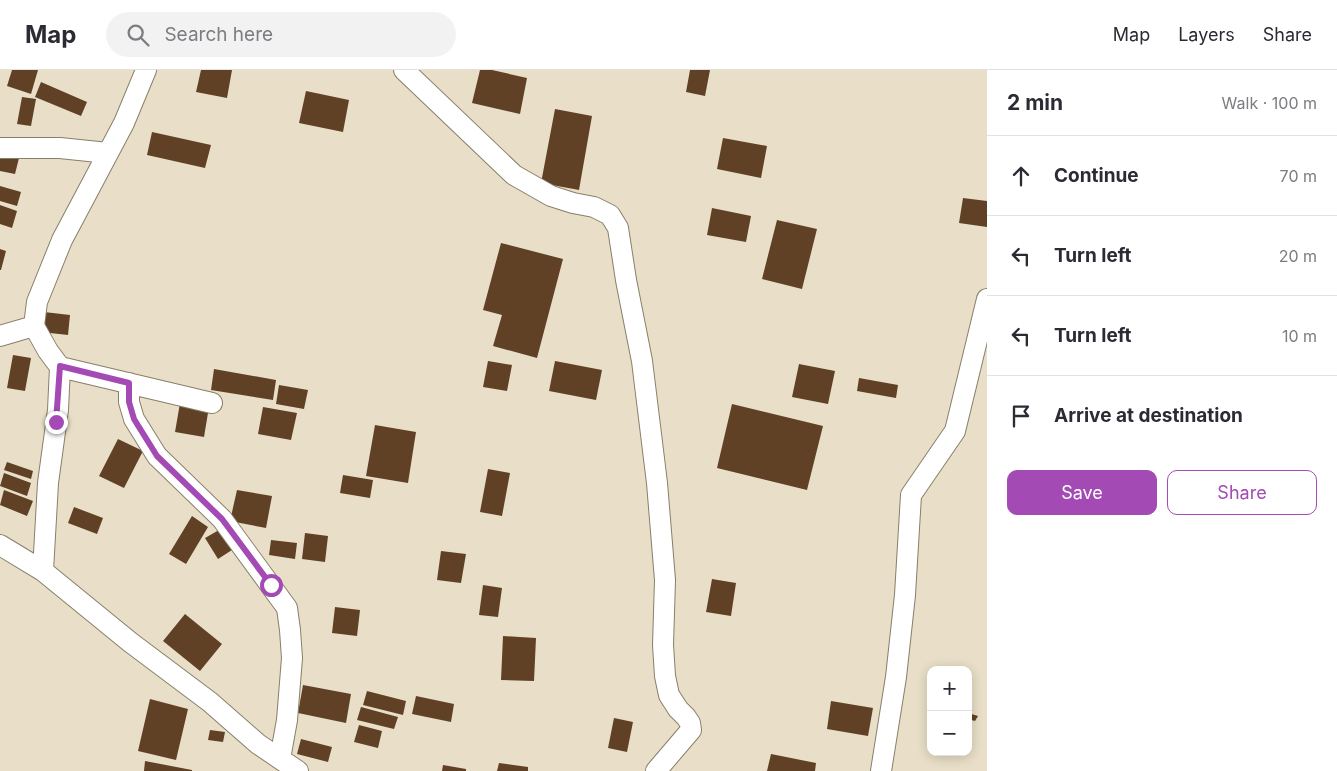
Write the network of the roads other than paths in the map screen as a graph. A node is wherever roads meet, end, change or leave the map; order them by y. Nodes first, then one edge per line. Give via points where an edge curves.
1 (146, 70) edge
2 (404, 70) edge
3 (0, 148) edge
4 (108, 153) junction
5 (987, 299) edge
6 (34, 326) junction
7 (0, 336) edge
8 (60, 366) junction
9 (129, 383) junction
10 (212, 403) dead end
11 (0, 545) edge
12 (43, 571) junction
13 (280, 759) junction
14 (298, 771) edge
15 (656, 771) edge
16 (881, 771) edge

1 - 4 street
2 - 15 street via 514,176 551,196 594,207 610,215 618,228 642,361 657,483 665,580 665,676 669,695 686,716 691,730
3 - 4 street via 60,148
4 - 6 street via 62,240 37,302
5 - 16 street via 955,431 911,495 905,595
6 - 7 street
6 - 8 street
8 - 9 street
8 - 12 street
9 - 10 street
9 - 13 street via 129,402 134,419 157,456 222,519 287,608 292,658
11 - 12 street
12 - 13 street
13 - 14 street

